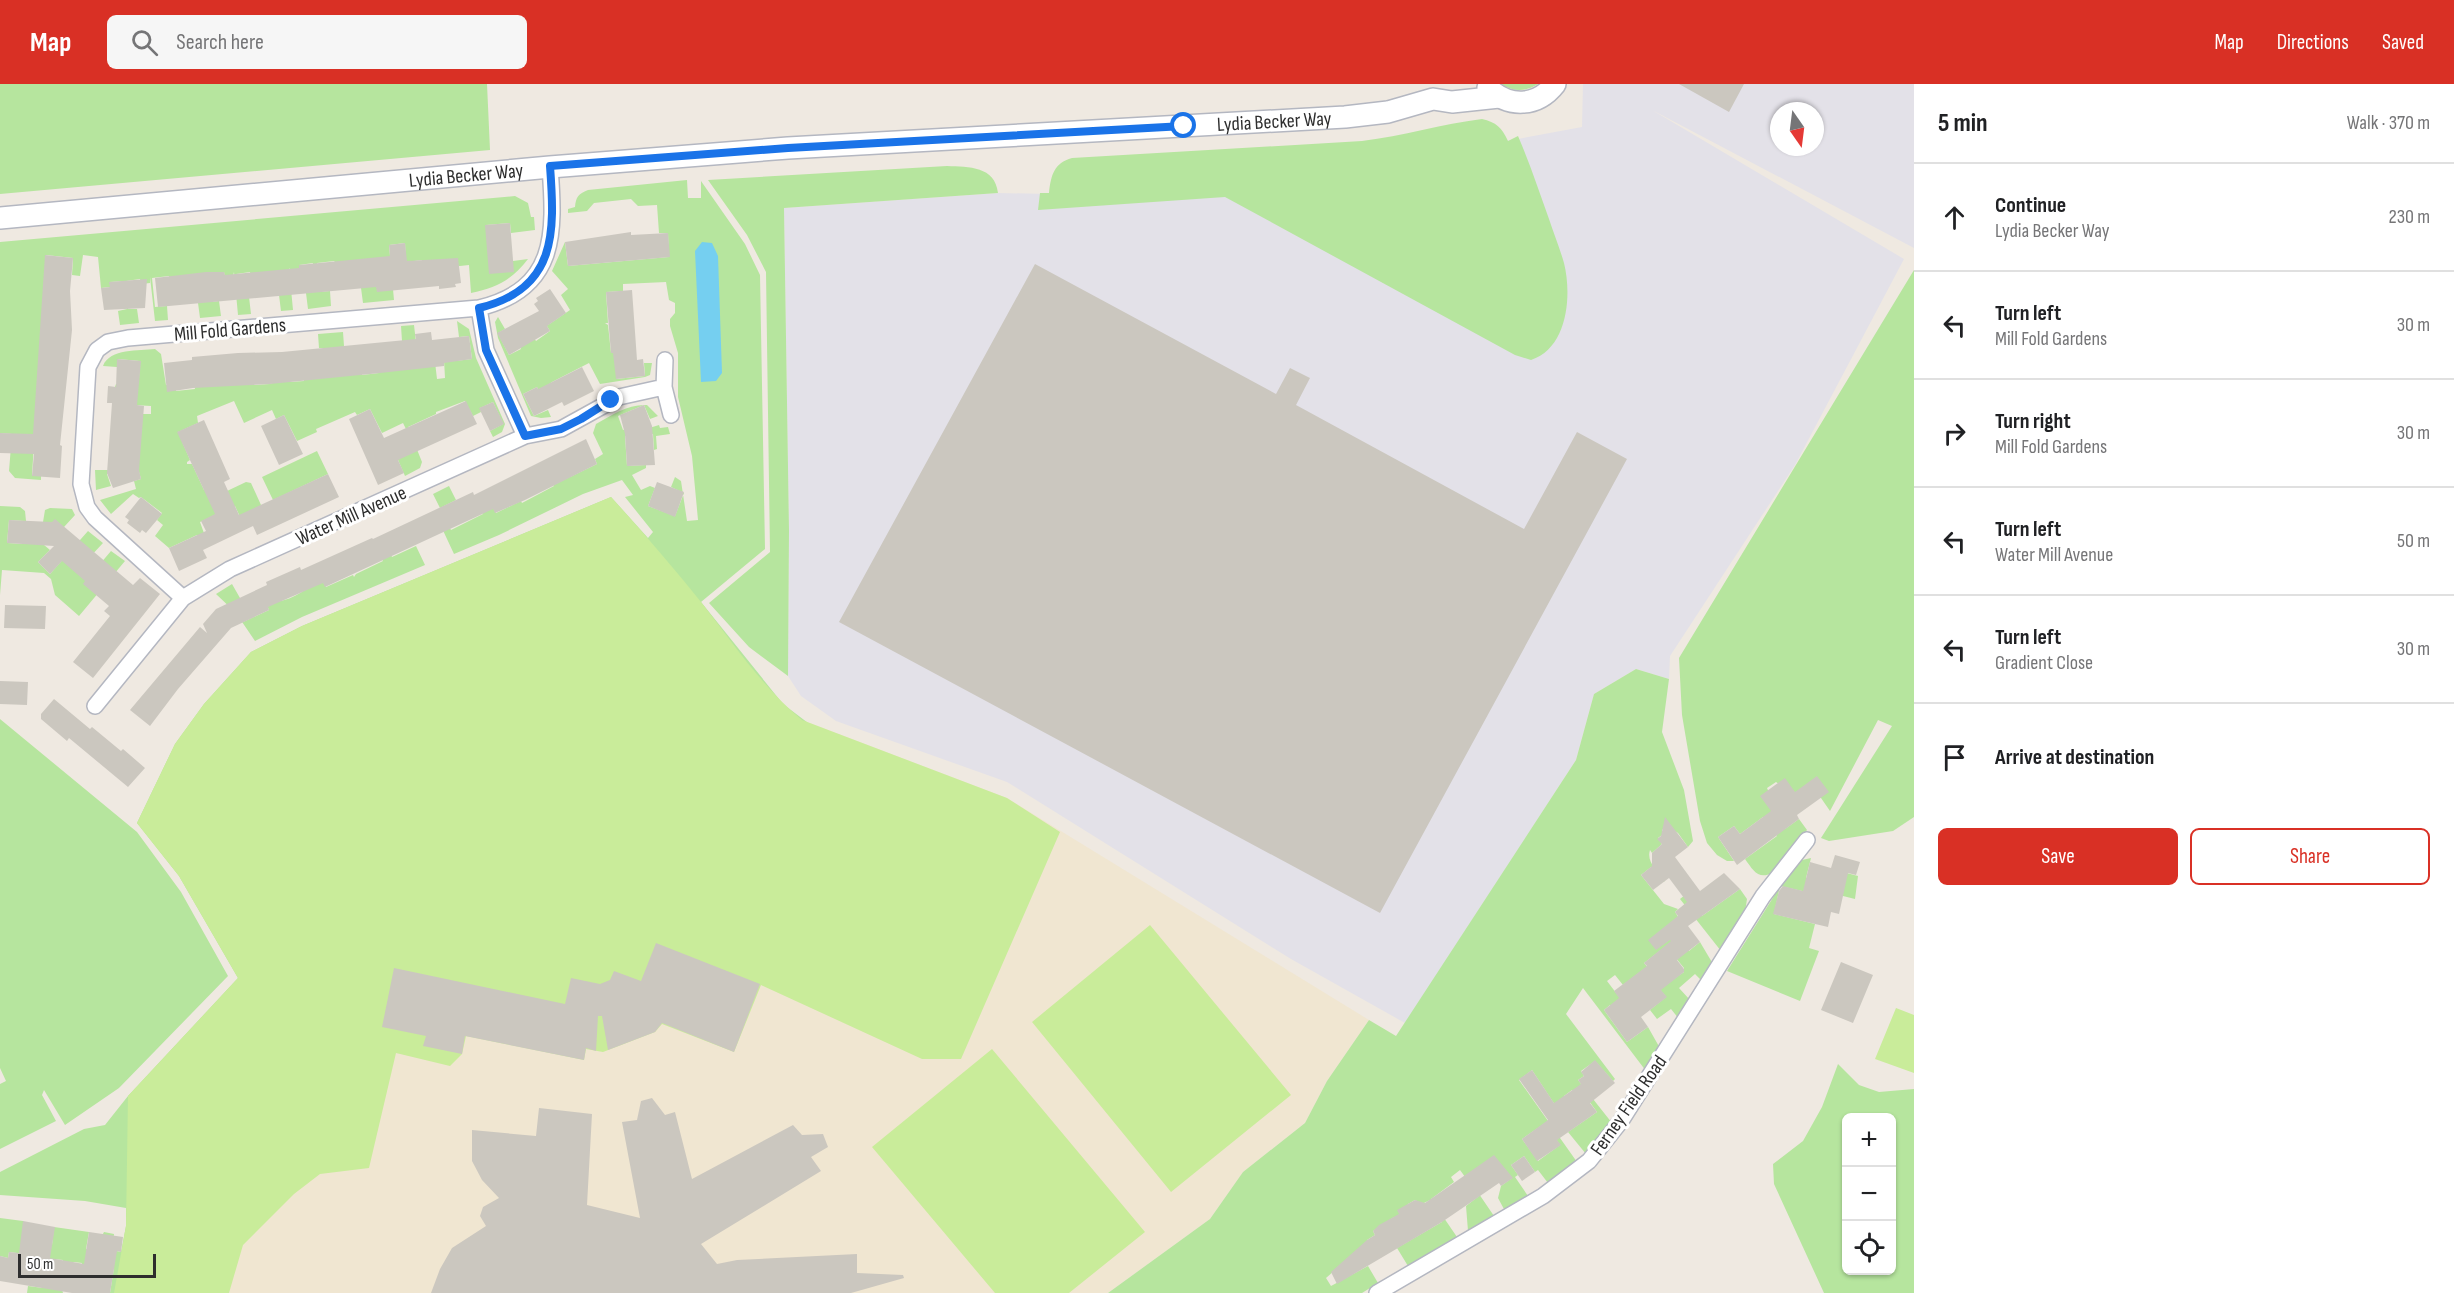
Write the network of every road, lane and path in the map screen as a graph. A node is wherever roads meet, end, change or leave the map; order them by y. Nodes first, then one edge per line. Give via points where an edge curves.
1 (1555, 84) edge
2 (1440, 91) edge
3 (1492, 91) edge
4 (550, 166) junction
5 (0, 218) edge
6 (479, 308) junction
7 (665, 360) dead end
8 (663, 387) junction
9 (671, 415) dead end
10 (525, 436) junction
11 (183, 598) junction
12 (95, 706) dead end
13 (1807, 840) dead end
14 (1377, 1293) edge

1 - 3 street, Lydia Becker Way via 1533,101 1510,102
2 - 3 street, Lydia Becker Way via 1452,102
2 - 4 street, Lydia Becker Way via 1388,111 1345,117 788,148
4 - 5 street, Lydia Becker Way
4 - 6 street, Mill Fold Gardens via 552,237 546,259 519,292
6 - 10 street via 486,350
6 - 11 street, Mill Fold Gardens via 128,338 108,342 97,350 88,367 86,384 81,484 87,507
7 - 8 street
8 - 9 street
8 - 10 street, Water Mill Avenue via 619,396 561,429
10 - 11 street, Water Mill Avenue via 230,569
11 - 12 street, Water Mill Avenue
13 - 14 street, Ferney Field Road via 1763,896 1620,1121 1589,1161 1535,1201

